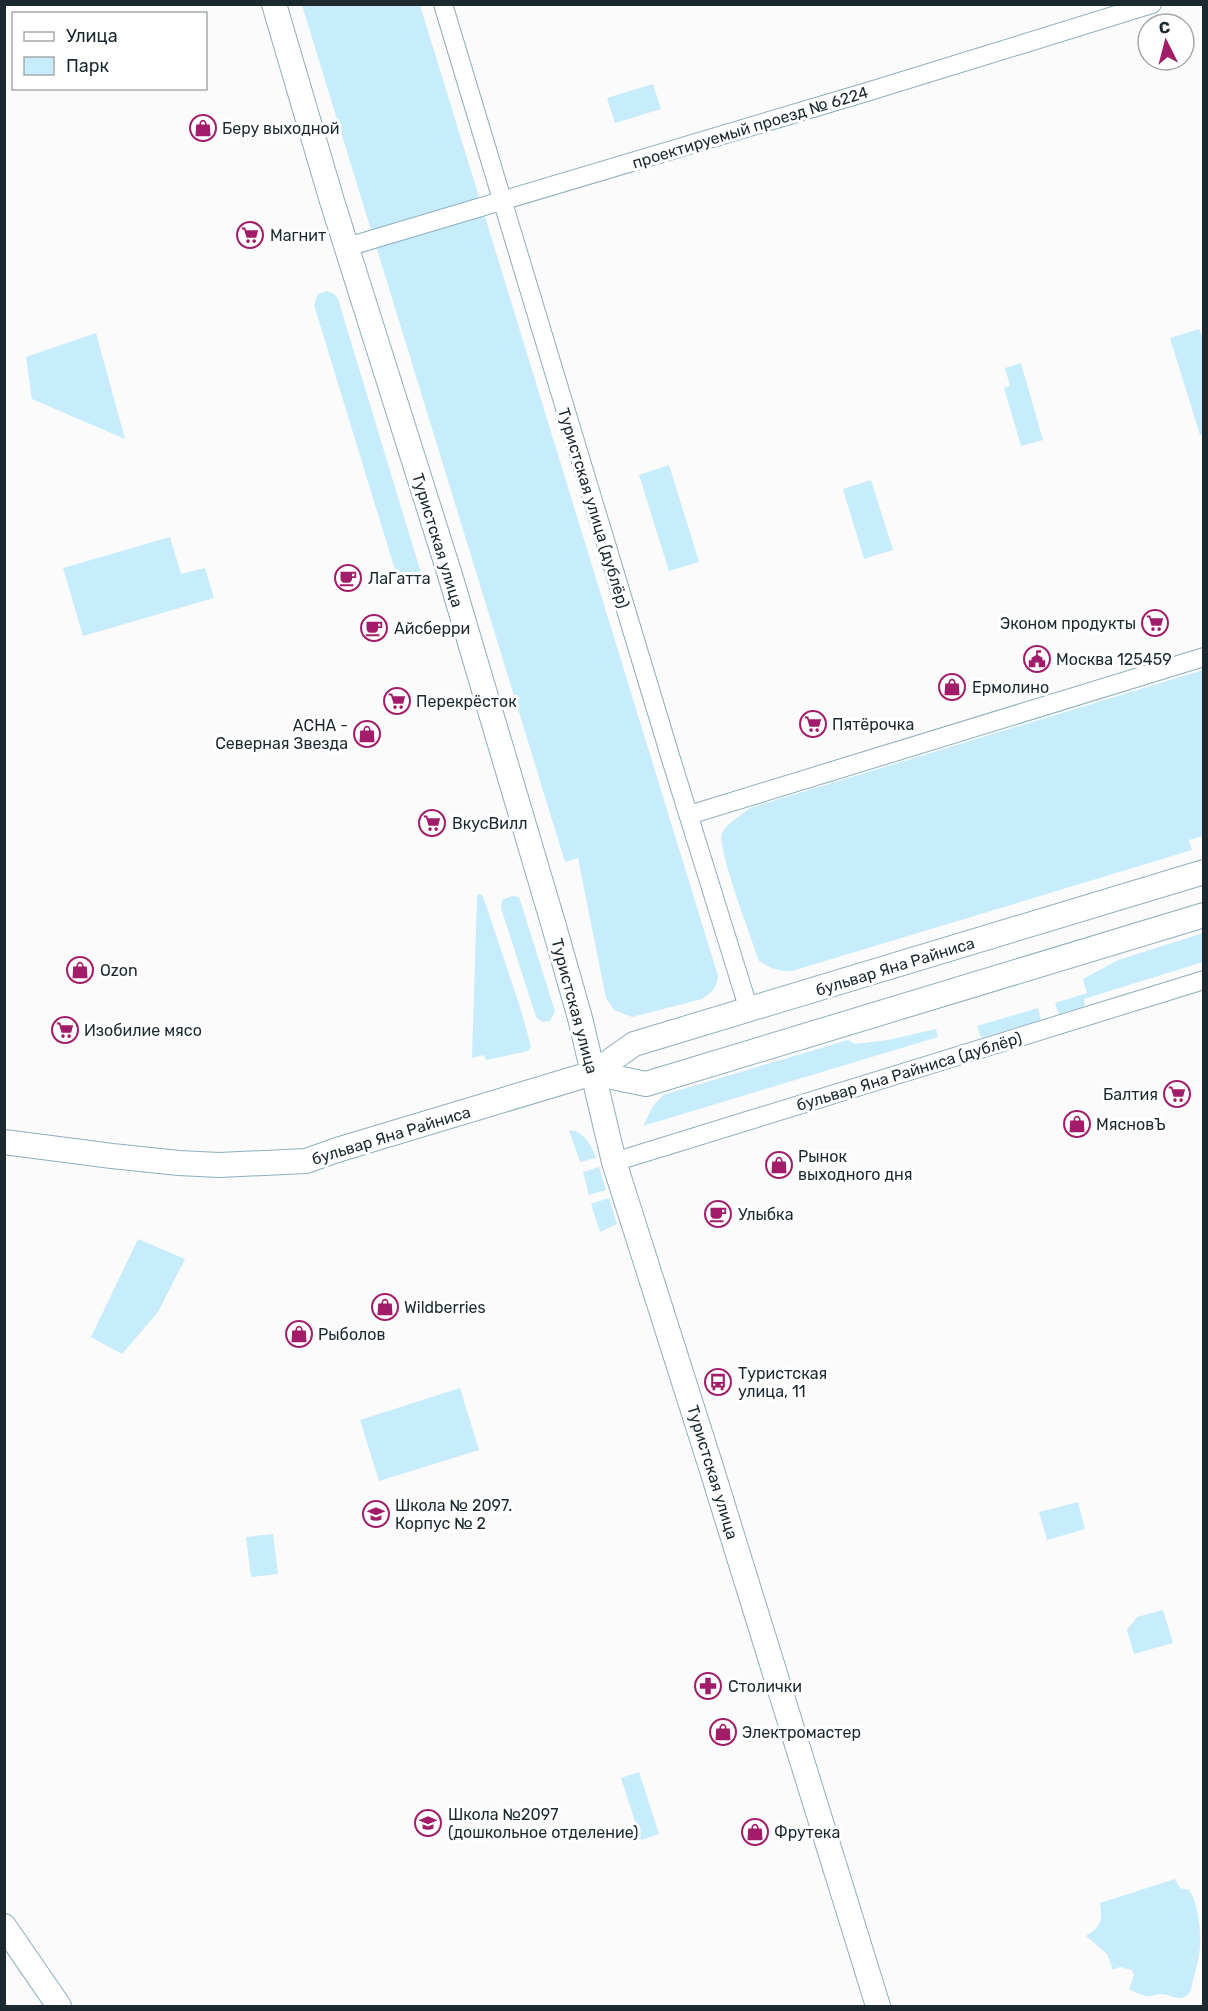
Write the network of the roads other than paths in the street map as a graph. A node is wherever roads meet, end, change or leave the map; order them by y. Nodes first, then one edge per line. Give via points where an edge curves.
1 (274, 4) edge
2 (443, 4) edge
3 (1152, 4) edge
4 (502, 202) junction
5 (347, 247) junction
6 (1203, 657) edge
7 (689, 815) junction
8 (1203, 872) edge
9 (1203, 915) edge
10 (1203, 980) edge
11 (749, 1010) junction
12 (593, 1073) junction
13 (4, 1142) edge
14 (614, 1162) junction
15 (4, 1926) edge
16 (59, 2007) edge
17 (878, 2007) edge

1 - 5 main road, Туристская улица
2 - 4 street, Туристская улица (дублёр)
3 - 4 street, проектируемый проезд № 6224
4 - 5 street, проектируемый проезд № 6224
4 - 7 street, Туристская улица (дублёр)
5 - 12 main road, Туристская улица via 554,923
6 - 7 street
7 - 11 street, Туристская улица (дублёр)
8 - 11 main road, бульвар Яна Райниса
9 - 12 main road, бульвар Яна Райниса via 646,1084
10 - 14 street, бульвар Яна Райниса (дублёр)
11 - 12 main road, бульвар Яна Райниса via 634,1044
12 - 13 main road, бульвар Яна Райниса via 306,1161 179,1163
12 - 14 main road, Туристская улица
14 - 17 main road, Туристская улица
15 - 16 main road

